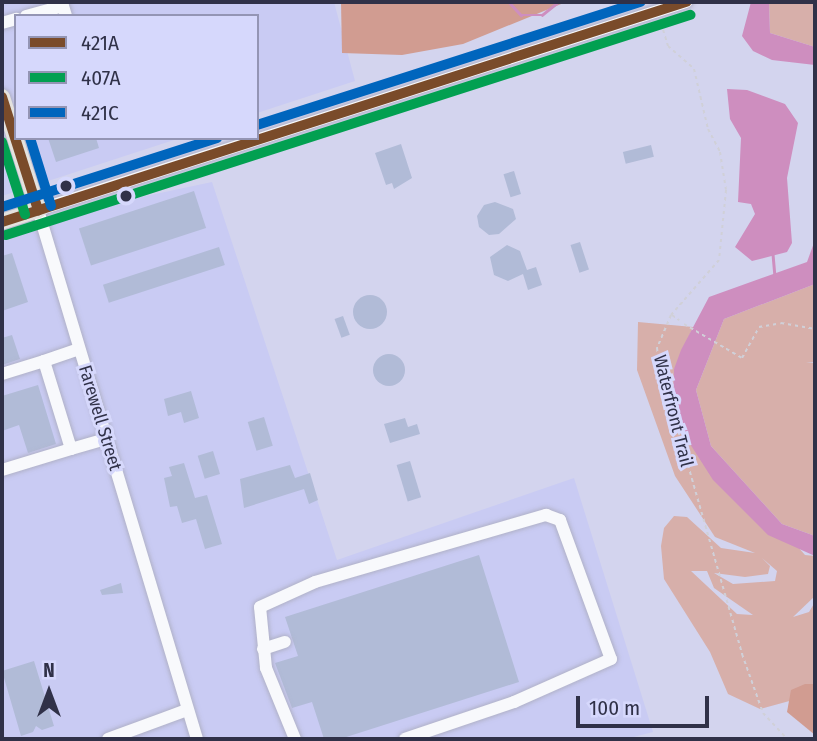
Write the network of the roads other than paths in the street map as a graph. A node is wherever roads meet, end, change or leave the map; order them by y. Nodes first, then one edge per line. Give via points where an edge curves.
1 (686, 2) edge
2 (33, 14) edge
3 (65, 14) edge
4 (2, 97) edge
5 (14, 135) edge
6 (259, 139) edge
7 (16, 140) edge
8 (256, 140) edge
9 (38, 210) junction
10 (2, 222) edge
11 (79, 349) junction
12 (44, 361) junction
13 (2, 374) edge
14 (106, 439) junction
15 (71, 449) junction
16 (2, 470) edge
17 (285, 642) dead end
18 (263, 649) junction
19 (187, 710) junction
20 (108, 739) edge
21 (197, 739) edge
22 (295, 739) edge
23 (405, 739) edge

1 - 6 street
2 - 3 street via 63,6
4 - 5 main road, Farewell Street
7 - 9 main road, Farewell Street
8 - 9 street
9 - 10 main road
9 - 11 street, Farewell Street
11 - 12 street
11 - 14 street, Farewell Street
12 - 13 street
12 - 15 street
14 - 15 street
14 - 19 street, Farewell Street
15 - 16 street
17 - 18 street
18 - 22 street via 278,705
18 - 23 street via 258,618 260,607 270,599 546,515 560,520 611,659 514,702
19 - 20 street
19 - 21 street, Farewell Street

